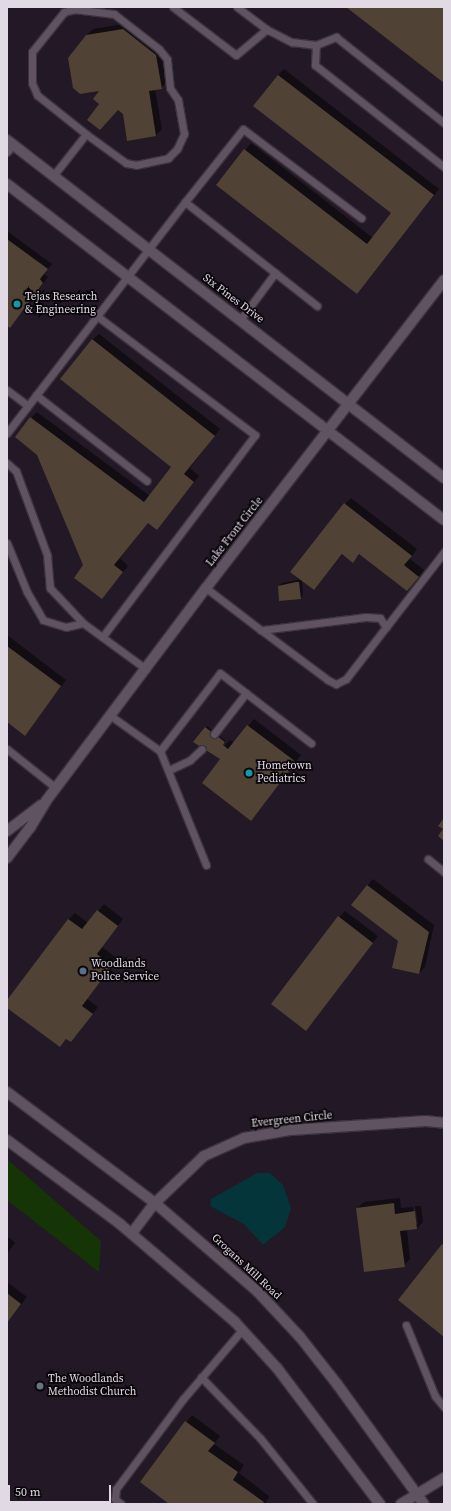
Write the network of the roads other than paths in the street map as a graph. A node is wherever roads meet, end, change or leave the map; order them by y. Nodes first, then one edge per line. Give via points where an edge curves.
1 (173, 7) edge
2 (237, 7) edge
3 (267, 29) junction
4 (316, 45) junction
5 (444, 123) edge
6 (86, 134) junction
7 (9, 145) edge
8 (444, 167) edge
9 (53, 176) junction
10 (7, 184) edge
11 (185, 202) junction
12 (361, 218) dead end
13 (148, 250) junction
14 (275, 273) junction
15 (127, 278) junction
16 (444, 280) edge
17 (316, 306) dead end
18 (97, 316) junction
19 (240, 320) junction
20 (7, 390) edge
21 (36, 395) junction
22 (28, 406) junction
23 (349, 406) junction
24 (329, 431) junction
25 (7, 433) edge
26 (7, 463) edge
27 (444, 478) edge
28 (147, 481) dead end
29 (444, 520) edge
30 (7, 543) edge
31 (444, 552) edge
32 (206, 588) junction
33 (83, 623) junction
34 (386, 627) junction
35 (261, 630) junction
36 (102, 637) junction
37 (146, 670) junction
38 (246, 693) junction
39 (111, 716) junction
40 (214, 734) dead end
41 (311, 743) dead end
42 (7, 749) edge
43 (202, 749) dead end
44 (160, 751) junction
45 (169, 770) junction
46 (56, 788) junction
47 (46, 801) junction
48 (7, 831) edge
49 (7, 858) edge
50 (428, 859) dead end
51 (206, 865) dead end
52 (444, 872) edge
53 (7, 1092) edge
54 (444, 1123) edge
55 (7, 1140) edge
56 (155, 1203) junction
57 (132, 1234) junction
58 (406, 1325) dead end
59 (242, 1330) junction
60 (201, 1377) junction
61 (443, 1403) edge
62 (444, 1478) edge
63 (419, 1494) junction
64 (121, 1504) edge
65 (313, 1504) edge
66 (380, 1504) edge
67 (401, 1504) edge
68 (424, 1504) edge

1 - 3 lane via 236,55
2 - 3 lane
3 - 4 lane via 292,42
4 - 5 lane via 336,37
4 - 8 lane via 315,65
6 - 6 lane via 126,163 136,165 168,158 178,149 184,134 178,100 170,88 167,59 159,49 114,14 75,9 64,12 32,52 32,83 37,95
6 - 9 lane
7 - 9 street, Six Pines Drive
9 - 13 street, Six Pines Drive
10 - 15 street
11 - 12 lane via 243,129
11 - 13 lane
11 - 14 lane
13 - 15 lane
13 - 19 street, Six Pines Drive
14 - 17 lane
14 - 19 lane
15 - 18 lane
15 - 24 street
16 - 23 street, Lake Front Circle
18 - 21 lane
18 - 36 lane via 254,435
19 - 23 street, Six Pines Drive
20 - 22 lane
21 - 22 lane
21 - 28 lane
22 - 25 lane
23 - 24 street, Lake Front Circle
23 - 27 street, Six Pines Drive
24 - 29 street
24 - 32 street, Lake Front Circle
26 - 33 lane via 16,470 46,555 50,588
30 - 33 lane via 27,592 44,620 66,627
31 - 34 lane
32 - 35 lane
32 - 37 street, Lake Front Circle
33 - 36 lane
34 - 35 lane via 380,618 366,617
34 - 35 lane via 346,679 336,684
36 - 37 lane
37 - 39 street, Lake Front Circle
38 - 40 lane
38 - 41 lane
38 - 44 lane via 220,673
39 - 44 lane
39 - 46 street, Lake Front Circle
42 - 46 lane
43 - 45 lane via 190,760
44 - 45 lane
45 - 51 lane
46 - 47 street, Lake Front Circle
47 - 48 street, Lake Front Circle
47 - 49 street, Lake Front Circle via 30,828
50 - 52 lane
53 - 56 street, Grogans Mill Road
54 - 56 street, Evergreen Circle via 426,1121 291,1130 244,1138 204,1156
55 - 57 street
56 - 57 street, Evergreen Circle
56 - 63 street, Grogans Mill Road via 257,1291 300,1337
57 - 59 street
58 - 61 lane
59 - 60 lane
59 - 66 street via 277,1368
60 - 64 lane via 116,1488 115,1499
60 - 65 lane via 260,1438
62 - 63 street
63 - 67 street
63 - 68 street, Grogans Mill Road

